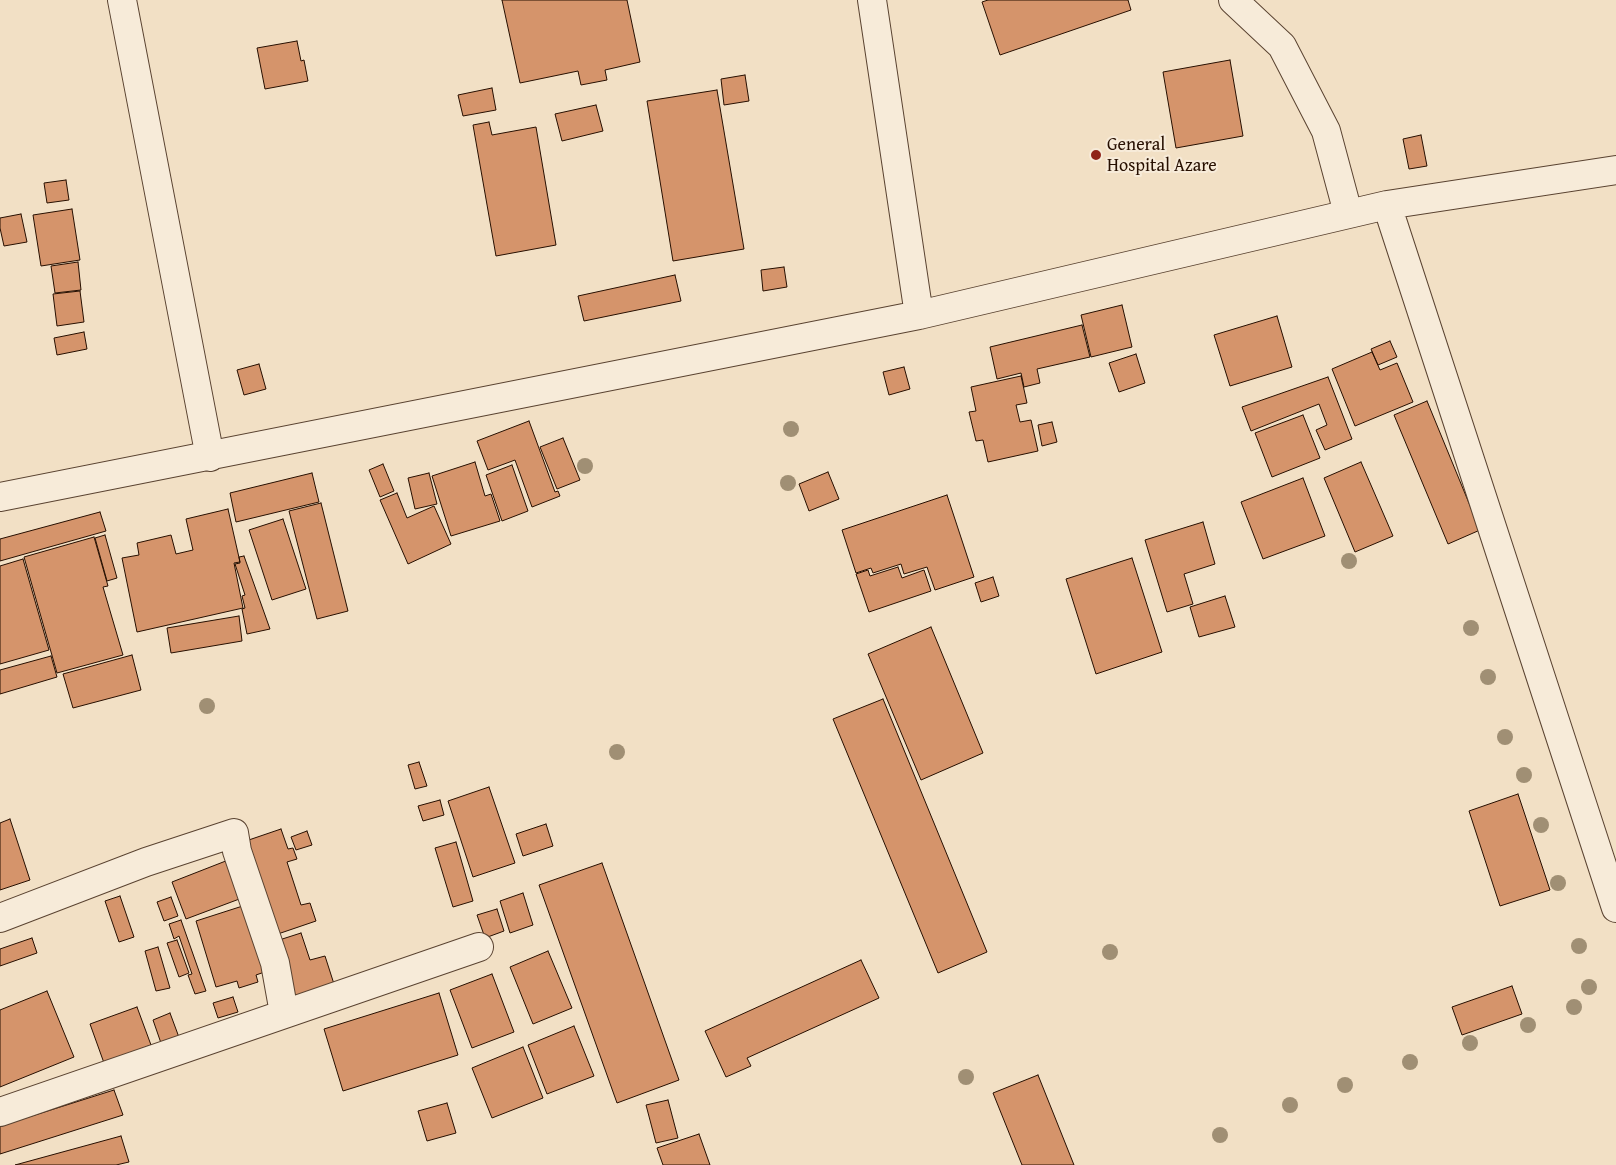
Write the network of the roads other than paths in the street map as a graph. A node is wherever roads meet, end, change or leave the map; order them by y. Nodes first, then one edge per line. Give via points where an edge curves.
1 (122, 0) edge
2 (872, 0) edge
3 (1233, 0) edge
4 (1616, 170) edge
5 (1387, 205) junction
6 (1348, 213) junction
7 (919, 315) junction
8 (210, 456) junction
9 (0, 497) edge
10 (1616, 908) edge
11 (0, 918) edge
12 (479, 947) dead end
13 (284, 1013) junction
14 (0, 1112) edge

1 - 8 street
2 - 7 street
3 - 6 street via 1282,46 1326,131
4 - 5 street
5 - 6 street
5 - 10 street
6 - 7 street
7 - 8 street
8 - 9 street
11 - 13 street via 234,832 237,851 276,962
12 - 13 street
13 - 14 street

